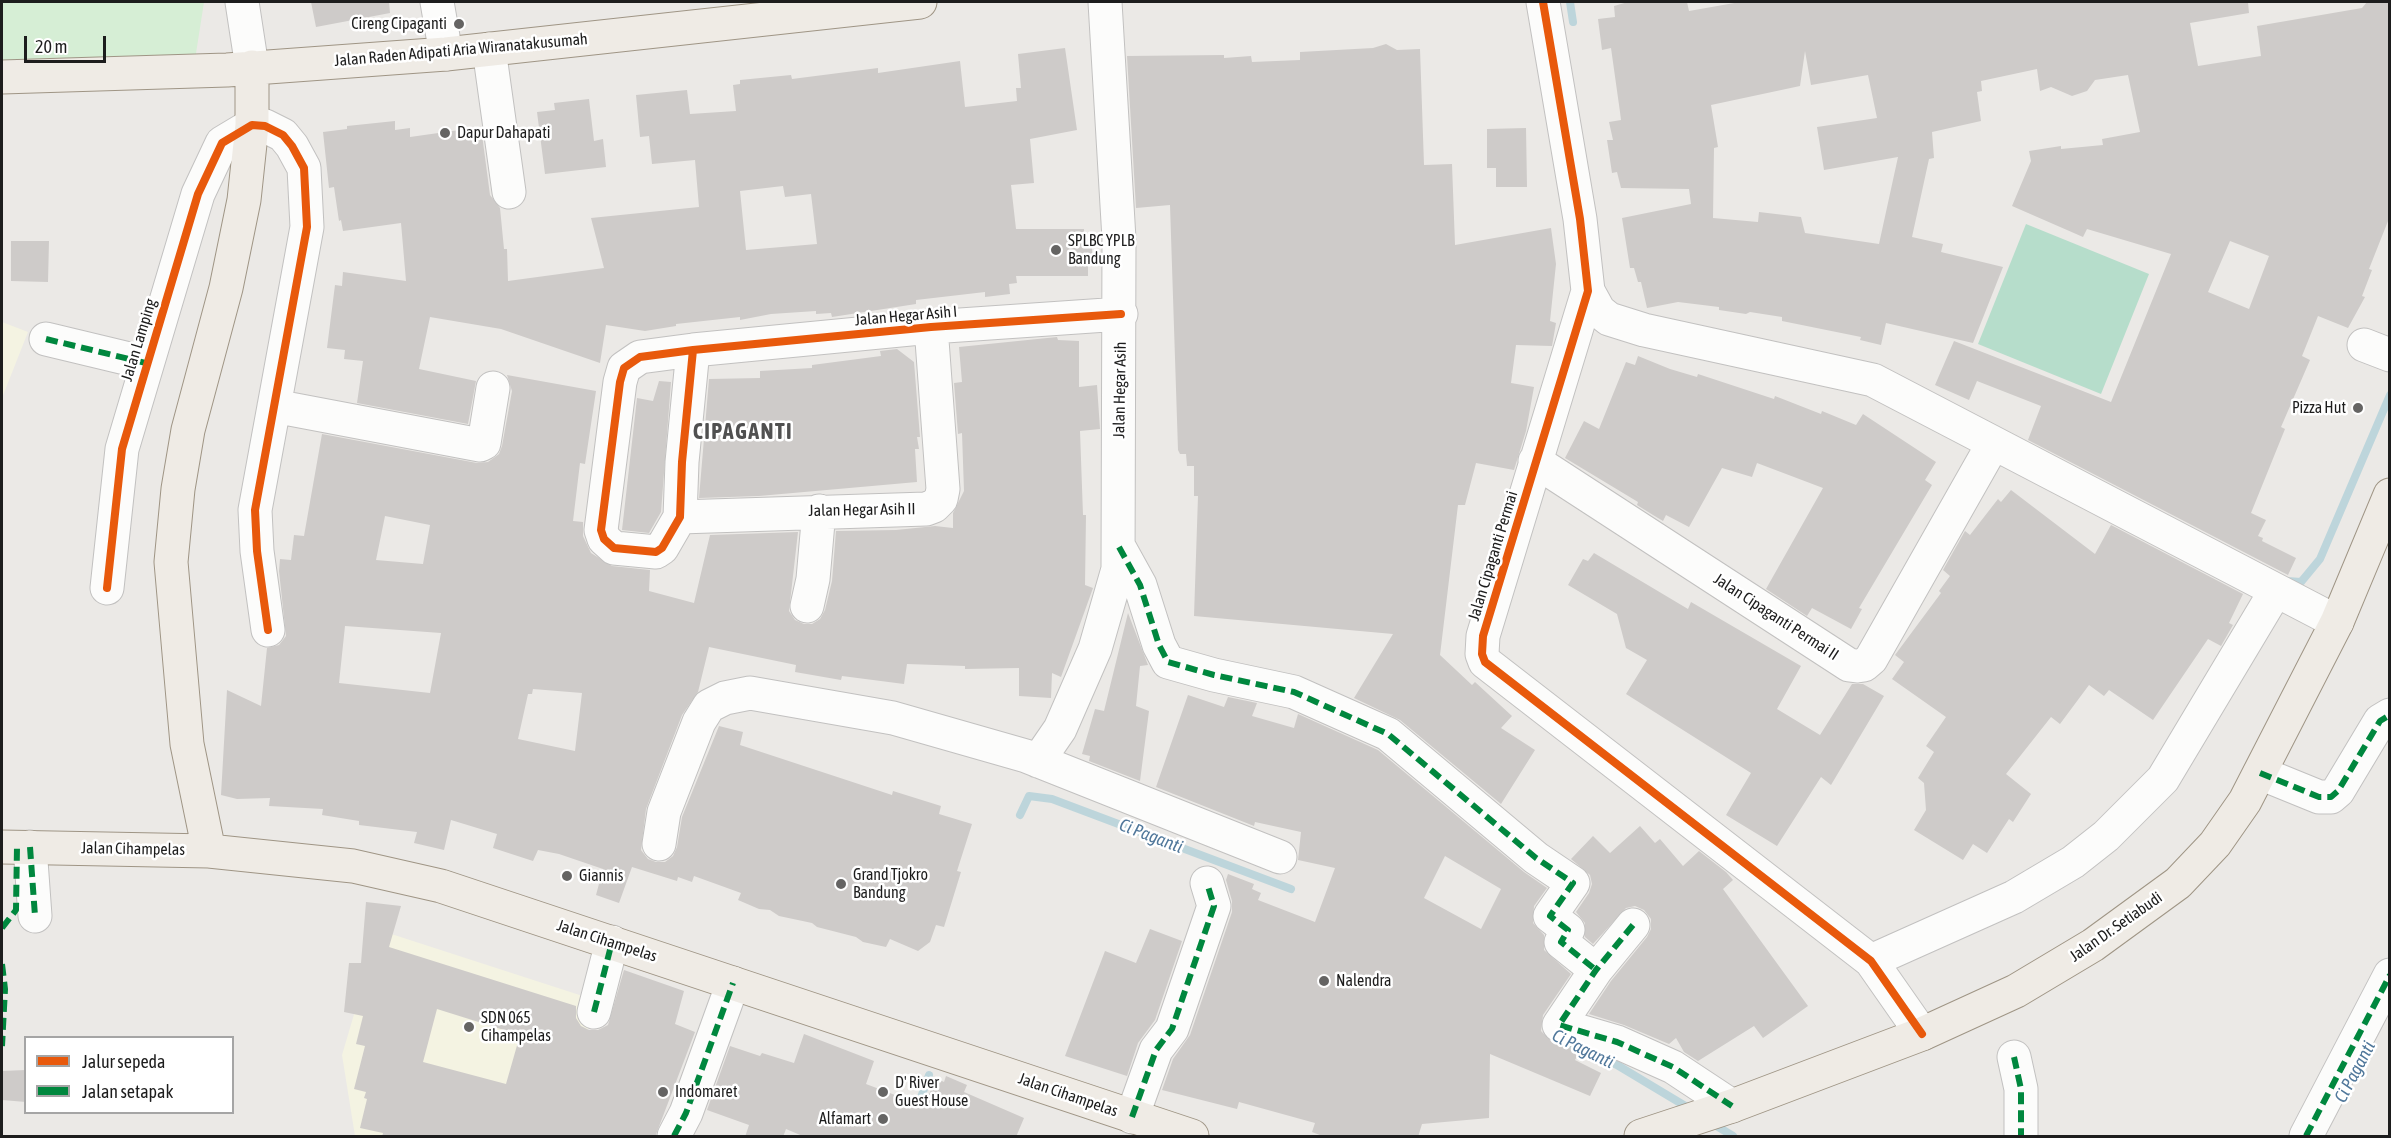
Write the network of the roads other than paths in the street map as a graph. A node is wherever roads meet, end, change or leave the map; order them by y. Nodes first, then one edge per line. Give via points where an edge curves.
1 (242, 2) edge
2 (437, 2) edge
3 (920, 2) edge
4 (1105, 2) edge
5 (1543, 2) edge
6 (489, 49) junction
7 (446, 54) junction
8 (252, 67) junction
9 (2, 77) edge
10 (252, 125) junction
11 (509, 192) dead end
12 (1588, 291) junction
13 (1121, 314) junction
14 (931, 327) junction
15 (46, 339) dead end
16 (693, 350) junction
17 (146, 363) junction
18 (493, 388) dead end
19 (274, 406) junction
20 (1993, 444) junction
21 (1535, 461) junction
22 (2390, 495) edge
23 (819, 511) junction
24 (680, 517) junction
25 (1119, 548) junction
26 (107, 588) dead end
27 (2274, 592) junction
28 (807, 606) dead end
29 (2337, 622) junction
30 (268, 630) dead end
31 (2390, 716) edge
32 (1038, 761) junction
33 (2260, 773) junction
34 (659, 844) dead end
35 (16, 847) edge
36 (208, 850) junction
37 (1280, 857) dead end
38 (1207, 883) dead end
39 (35, 916) dead end
40 (1633, 925) dead end
41 (612, 942) junction
42 (1871, 961) junction
43 (1596, 970) junction
44 (2390, 975) edge
45 (733, 983) junction
46 (594, 1012) dead end
47 (1922, 1034) junction
48 (2014, 1057) dead end
49 (1728, 1107) junction
50 (1132, 1117) junction
51 (1660, 1132) edge
52 (674, 1137) edge
53 (1192, 1137) edge
54 (2021, 1137) edge
55 (2306, 1137) edge

1 - 8 street
2 - 7 street
3 - 6 main road, Jalan Raden Adipati Aria Wiranatakusumah
4 - 13 street, Jalan Hegar Asih
5 - 12 street, Jalan Cipaganti Permai via 1580,219
6 - 7 main road, Jalan Raden Adipati Aria Wiranatakusumah
6 - 11 street
7 - 8 main road, Jalan Raden Adipati Aria Wiranatakusumah
8 - 9 main road, Jalan Raden Adipati Aria Wiranatakusumah
8 - 10 main road
10 - 17 street, Jalan Lamping via 222,143 198,194
10 - 19 street via 265,126 283,135 304,168 307,227
10 - 36 main road via 244,200 226,288 188,430 171,561 187,744
12 - 20 street via 1599,311 1609,319 1873,380
12 - 21 street, Jalan Cipaganti Permai
13 - 14 street, Jalan Hegar Asih I
13 - 25 street, Jalan Hegar Asih
14 - 16 street, Jalan Hegar Asih I
14 - 23 street, Jalan Hegar Asih II via 941,499 926,509
15 - 17 street
16 - 24 street
16 - 24 street, Jalan Hegar Asih I via 640,357 624,368 601,530 614,548 650,553 662,548
17 - 26 street, Jalan Lamping via 122,449
18 - 19 street via 484,443 480,445
19 - 30 street via 255,510
20 - 21 street, Jalan Cipaganti Permai II via 1869,662 1857,666 1839,659
20 - 27 street
21 - 42 street, Jalan Cipaganti Permai via 1483,636 1485,662
22 - 29 main road, Jalan Dr. Setiabudi
23 - 24 street, Jalan Hegar Asih II
23 - 28 street
25 - 32 street, Jalan Hegar Asih via 1118,569 1095,649 1060,729
25 - 43 street via 1140,585 1168,662 1294,692 1388,734 1536,858 1573,883 1550,916 1568,930 1561,942
27 - 29 street
27 - 42 street via 2163,779 2106,836 2073,862 2014,897
29 - 33 main road, Jalan Dr. Setiabudi
31 - 33 street via 2380,721 2331,797 2319,797
32 - 34 street via 893,717 750,693 725,698 709,705 699,722 664,812
32 - 37 street
33 - 47 main road, Jalan Dr. Setiabudi via 2215,844 2178,883 2093,945 2016,991
35 - 36 main road, Jalan Cihampelas
35 - 39 street
36 - 41 main road, Jalan Cihampelas via 386,873 441,886
38 - 50 street via 1214,906 1172,1029 1156,1050
40 - 43 street
41 - 45 main road, Jalan Cihampelas
41 - 46 street
42 - 47 street, Jalan Cipaganti Permai
43 - 49 street via 1559,1025 1617,1042 1673,1067
44 - 55 street
45 - 50 main road, Jalan Cihampelas
45 - 52 street
47 - 49 main road, Jalan Dr. Setiabudi
48 - 54 street via 2021,1089
49 - 51 main road, Jalan Dr. Setiabudi
50 - 53 main road, Jalan Cihampelas

